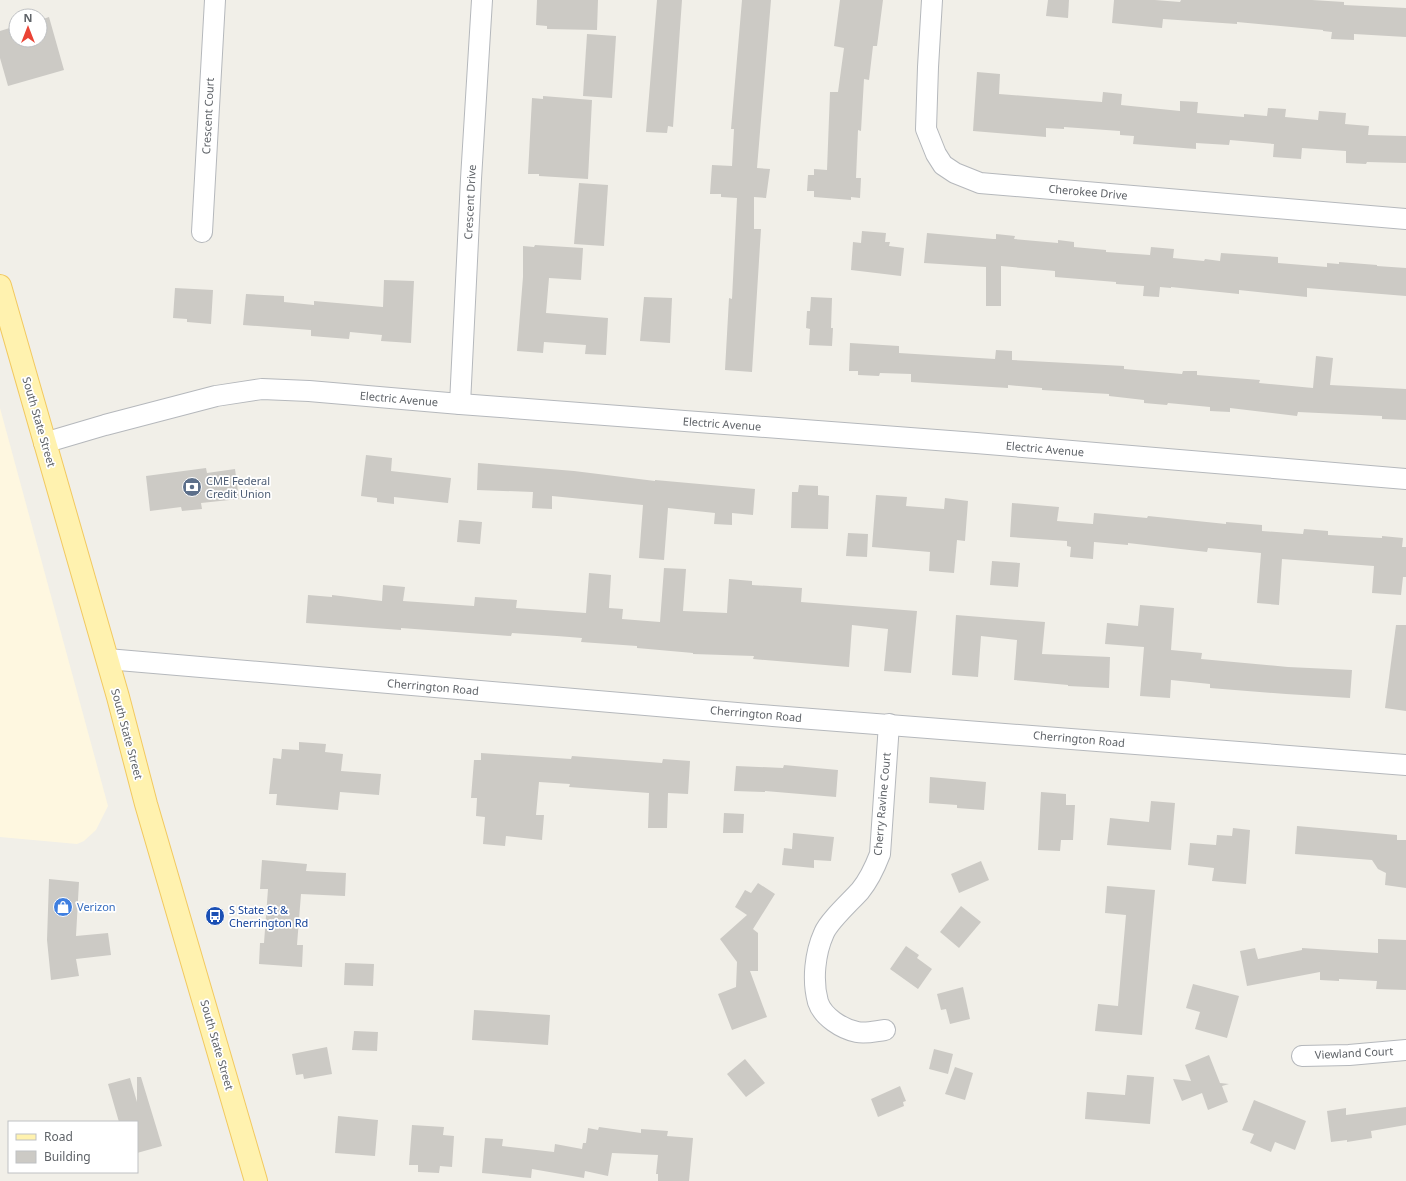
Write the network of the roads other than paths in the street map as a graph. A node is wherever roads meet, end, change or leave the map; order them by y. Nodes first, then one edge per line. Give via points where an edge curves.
1 (215, 0) edge
2 (482, 0) edge
3 (932, 0) edge
4 (1406, 219) edge
5 (202, 232) dead end
6 (1, 290) edge
7 (460, 404) junction
8 (44, 443) junction
9 (1406, 479) edge
10 (106, 659) junction
11 (889, 724) junction
12 (1406, 765) edge
13 (885, 1030) dead end
14 (1406, 1050) edge
15 (1302, 1056) dead end
16 (256, 1181) edge

1 - 5 street, Crescent Court
2 - 7 street, Crescent Drive
3 - 4 street, Cherokee Drive via 926,129 936,154 943,164 955,173 980,183
6 - 8 main road, South State Street
7 - 8 street, Electric Avenue via 262,389 216,396
7 - 9 street, Electric Avenue
8 - 10 main road, South State Street
10 - 11 street, Cherrington Road
10 - 16 main road, South State Street
11 - 12 street, Cherrington Road
11 - 13 street, Cherry Ravine Court via 880,854 874,869 860,890 824,931 816,955 815,978 818,1002 824,1013 835,1022 859,1032
14 - 15 street, Viewland Court

